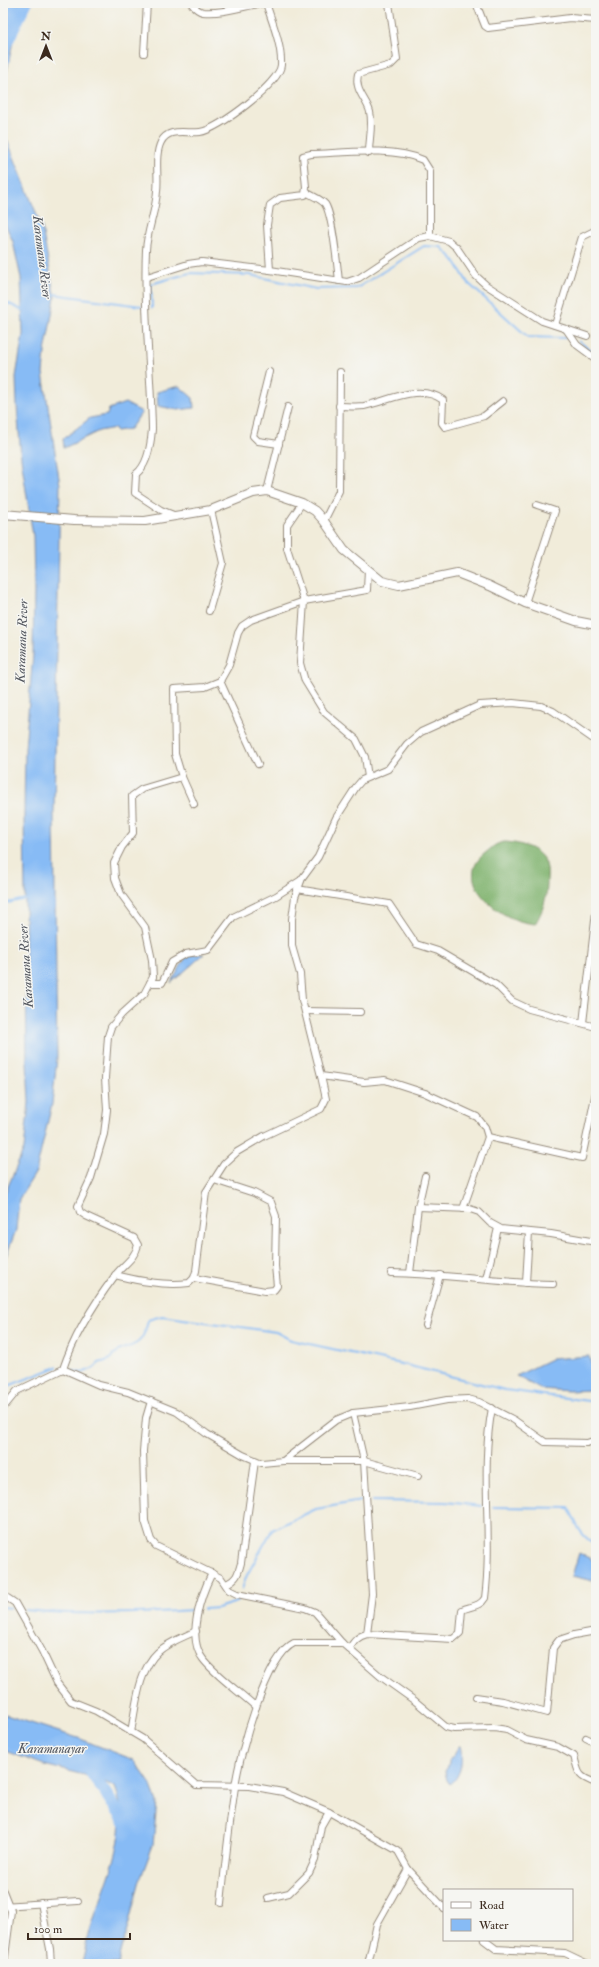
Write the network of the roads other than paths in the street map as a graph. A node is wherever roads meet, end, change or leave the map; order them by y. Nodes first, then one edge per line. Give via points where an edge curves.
1 (147, 3) edge
2 (191, 3) edge
3 (265, 3) edge
4 (390, 3) edge
5 (476, 3) edge
6 (596, 20) edge
7 (144, 52) dead end
8 (369, 153) junction
9 (306, 192) junction
10 (596, 230) edge
11 (430, 236) junction
12 (270, 270) junction
13 (147, 277) junction
14 (340, 280) junction
15 (555, 325) junction
16 (566, 329) junction
17 (587, 336) dead end
18 (596, 359) edge
19 (269, 372) dead end
20 (340, 372) dead end
21 (503, 401) dead end
22 (339, 406) junction
23 (288, 407) dead end
24 (279, 444) junction
25 (267, 491) junction
26 (302, 503) junction
27 (537, 505) dead end
28 (211, 510) junction
29 (4, 516) edge
30 (177, 516) junction
31 (324, 521) junction
32 (368, 569) junction
33 (304, 601) junction
34 (525, 603) junction
35 (209, 611) dead end
36 (596, 625) edge
37 (220, 681) junction
38 (596, 741) edge
39 (258, 764) dead end
40 (182, 777) junction
41 (368, 777) junction
42 (194, 804) dead end
43 (301, 880) junction
44 (297, 889) junction
45 (596, 912) edge
46 (150, 983) junction
47 (305, 1012) junction
48 (360, 1012) dead end
49 (583, 1023) junction
50 (596, 1027) edge
51 (321, 1076) junction
52 (596, 1092) edge
53 (488, 1136) junction
54 (425, 1176) dead end
55 (214, 1180) junction
56 (418, 1207) junction
57 (463, 1209) junction
58 (498, 1228) junction
59 (529, 1232) junction
60 (596, 1242) edge
61 (391, 1273) dead end
62 (410, 1273) junction
63 (114, 1275) junction
64 (440, 1275) junction
65 (194, 1278) junction
66 (486, 1279) junction
67 (526, 1283) junction
68 (553, 1284) dead end
69 (426, 1325) dead end
70 (63, 1369) junction
71 (151, 1401) junction
72 (3, 1408) edge
73 (492, 1408) junction
74 (353, 1413) junction
75 (596, 1440) edge
76 (255, 1461) junction
77 (283, 1461) junction
78 (364, 1461) junction
79 (418, 1476) dead end
80 (212, 1573) junction
81 (226, 1584) junction
82 (3, 1595) edge
83 (196, 1631) junction
84 (596, 1631) edge
85 (367, 1634) junction
86 (342, 1643) junction
87 (349, 1649) junction
88 (476, 1697) dead end
89 (256, 1707) junction
90 (131, 1732) junction
91 (586, 1738) dead end
92 (596, 1742) edge
93 (596, 1783) edge
94 (235, 1786) junction
95 (329, 1812) junction
96 (408, 1869) junction
97 (3, 1891) edge
98 (268, 1898) dead end
99 (78, 1901) dead end
100 (41, 1903) junction
101 (221, 1903) dead end
102 (6, 1905) edge
103 (443, 1907) edge
104 (485, 1941) edge
105 (4, 1964) edge
106 (51, 1964) edge
107 (368, 1964) edge
108 (588, 1964) edge

1 - 7 street
2 - 3 street via 204,12
3 - 13 street via 281,53 281,66 277,75 263,90 212,129 173,133 160,144 157,191 147,236
4 - 8 street via 397,59 391,65 361,72 357,77 361,97 370,113
5 - 6 street via 488,28 570,18
8 - 9 street via 303,156
8 - 11 street via 416,157 427,164 430,171
9 - 12 street via 305,195 280,198 270,205 267,225
9 - 14 street via 323,202 326,207
10 - 15 street via 582,237
11 - 14 street via 414,241 359,278 347,282
11 - 15 street via 449,241 457,248 472,271 486,285 542,321
12 - 13 street via 202,262
12 - 14 street
13 - 30 street via 152,429 141,470 136,474 135,493 161,510
15 - 16 street
16 - 17 street
16 - 18 street via 577,345
19 - 24 street via 253,436 258,441
20 - 22 street
21 - 22 street via 484,416 446,427 442,423 443,400 431,394 404,394 363,406
22 - 31 street via 339,491
23 - 24 street
24 - 25 street
25 - 26 main road
25 - 28 main road via 253,493
26 - 31 main road via 315,511
26 - 33 street via 287,525 287,548
27 - 34 street via 556,512
28 - 30 main road
28 - 35 street via 223,563
29 - 30 main road via 145,521
31 - 32 main road via 344,550
32 - 33 street via 367,590
32 - 34 main road via 382,581 398,585 457,573
33 - 37 street via 251,620 242,626 229,665
33 - 41 street via 300,663 305,681 324,712 356,740 365,757
34 - 36 main road via 576,621
37 - 39 street
37 - 40 street via 205,687 174,689 175,754
38 - 41 street via 553,711 541,706 513,703 480,705 421,732 407,744 388,769
40 - 42 street
40 - 46 street via 142,788 132,796 133,833 114,863 115,878 121,894 145,927 152,960 153,977
41 - 43 street via 346,800 318,857
43 - 44 street
43 - 46 street via 276,896 233,917 208,950 186,954 172,962 162,983
44 - 47 street via 292,918 292,946 300,974
44 - 49 street via 389,904 416,944 438,951 496,985 512,1001 529,1009
45 - 49 street
46 - 63 street via 144,994 111,1027 108,1036 105,1078 107,1110 104,1134 91,1178 78,1206 80,1212 86,1216 134,1238 138,1243 135,1254
47 - 48 street
47 - 51 street
49 - 50 street
51 - 53 street via 364,1082 385,1080 425,1093 477,1117
51 - 55 street via 326,1099 321,1108 237,1152 224,1164
52 - 53 street via 582,1158
53 - 57 street
54 - 56 street
55 - 65 street via 206,1192 204,1201
55 - 65 street via 254,1193 271,1202 276,1216 277,1286 274,1290 265,1291
56 - 57 street
56 - 62 street
57 - 58 street via 479,1212
58 - 59 street
58 - 66 street
59 - 60 street
59 - 67 street
61 - 62 street
62 - 64 street
63 - 65 street via 178,1285 189,1283
63 - 70 street via 74,1339
64 - 66 street
64 - 69 street
66 - 67 street
67 - 68 street
70 - 71 street via 99,1385
70 - 72 street via 17,1392
71 - 76 street via 177,1412 208,1434
71 - 80 street via 146,1418 143,1451 143,1490 148,1533 156,1546
73 - 74 street via 480,1402 448,1400
73 - 75 street via 545,1442 587,1443
73 - 85 street via 487,1438 485,1598 482,1603 462,1610 460,1633 452,1639
74 - 77 street via 336,1420
74 - 78 street
76 - 77 street
76 - 81 street via 238,1576
77 - 78 street
78 - 79 street
78 - 85 street via 372,1594
80 - 81 street
80 - 83 street via 198,1608
81 - 86 street via 229,1590 237,1594 268,1599 315,1612
82 - 90 street via 15,1604 57,1683 71,1701 96,1711
83 - 89 street via 202,1659
83 - 90 street via 159,1650 151,1659 137,1697
84 - 88 street via 559,1640 553,1648 547,1713 503,1701
85 - 87 street via 354,1641
86 - 87 street
86 - 89 street via 294,1643 287,1646 273,1666
87 - 93 street via 446,1727 507,1730 526,1740 558,1747 574,1756 581,1778
89 - 94 street
90 - 94 street via 143,1739 196,1785
91 - 92 street
94 - 95 street via 283,1792
94 - 101 street
95 - 96 street via 398,1851
95 - 98 street via 321,1826 315,1860 309,1873 289,1893
96 - 103 street
96 - 107 street via 377,1924
97 - 102 street
99 - 100 street
100 - 102 street
100 - 106 street
102 - 105 street via 11,1911
104 - 108 street via 496,1949 565,1953

